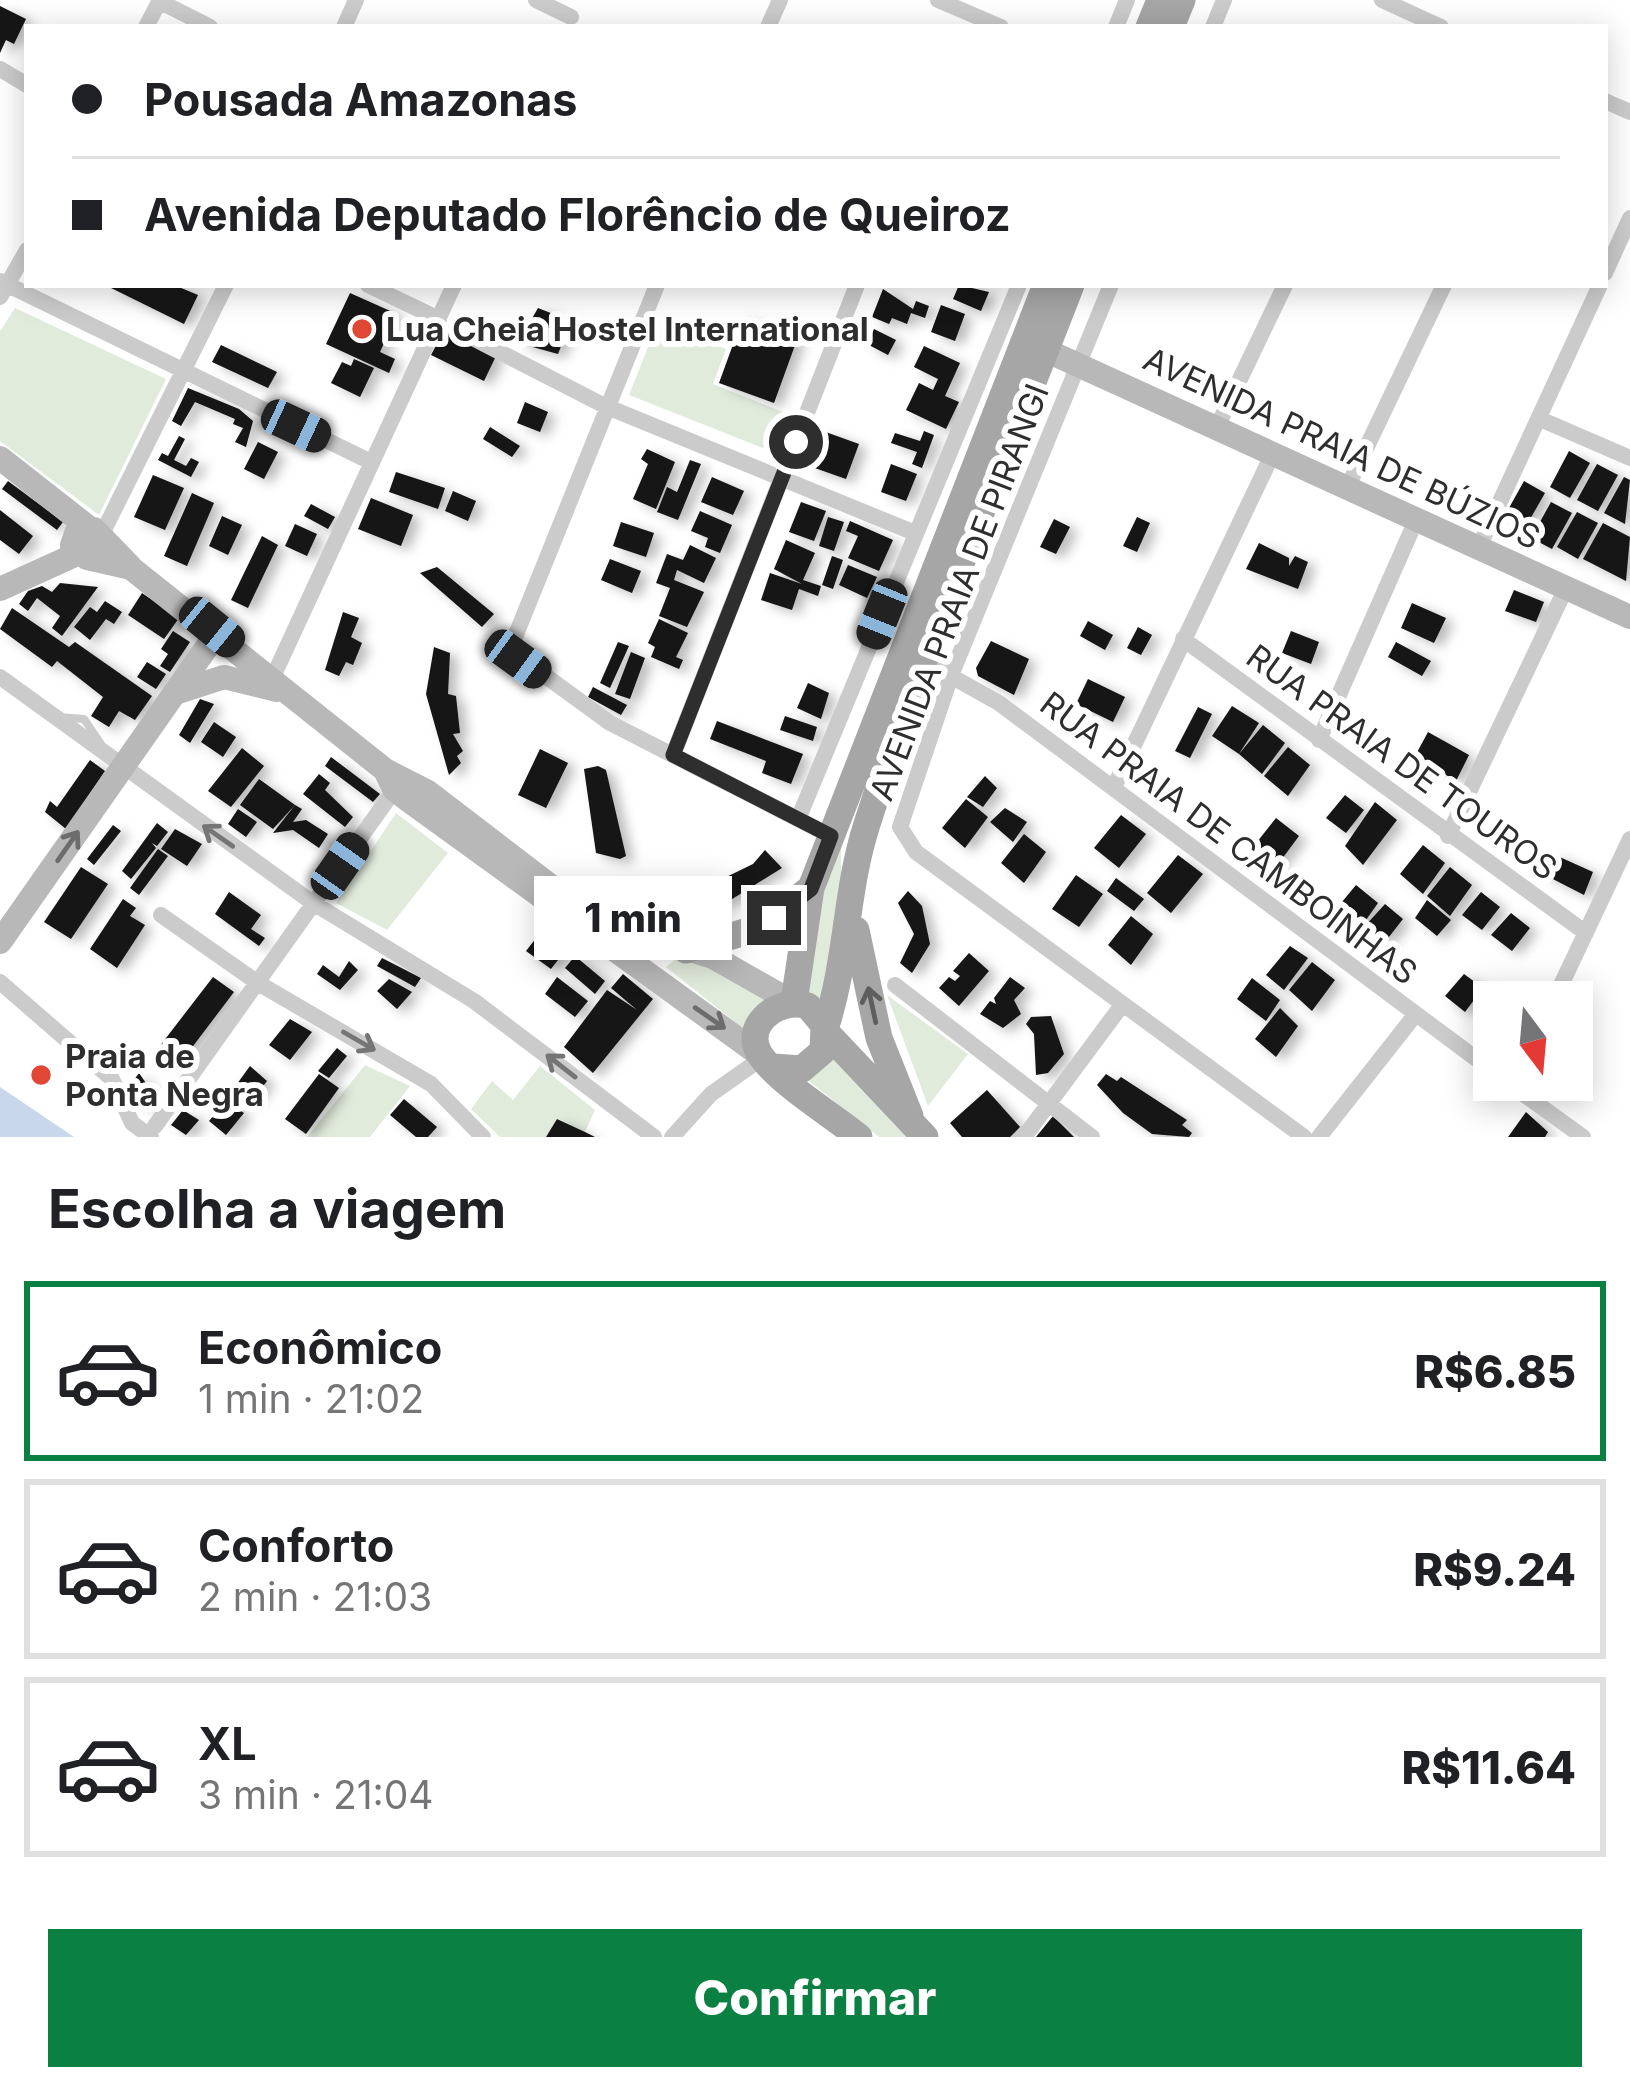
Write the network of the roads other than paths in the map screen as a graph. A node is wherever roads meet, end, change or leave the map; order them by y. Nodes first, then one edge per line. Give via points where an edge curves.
1 (536, 0) edge
2 (938, 0) edge
3 (1382, 0) edge
4 (159, 1) edge
5 (963, 13) edge
6 (572, 15) edge
7 (1413, 21) edge
8 (205, 24) edge
9 (993, 24) edge
10 (1630, 218) edge
11 (24, 255) edge
12 (1608, 266) edge
13 (3, 288) edge
14 (225, 288) edge
15 (374, 288) edge
16 (453, 288) edge
17 (656, 288) edge
18 (856, 288) edge
19 (1045, 288) edge
20 (1070, 288) edge
21 (1111, 288) edge
22 (1285, 288) edge
23 (1443, 288) edge
24 (1599, 288) edge
25 (1015, 295) edge
26 (439, 319) junction
27 (459, 331) dead end
28 (1030, 343) junction
29 (991, 350) junction
30 (1080, 364) junction
31 (185, 372) junction
32 (605, 406) junction
33 (1540, 419) junction
34 (1218, 425) junction
35 (1274, 452) junction
36 (0, 458) edge
37 (1630, 458) edge
38 (370, 462) junction
39 (781, 481) junction
40 (1349, 484) junction
41 (1417, 518) junction
42 (915, 533) junction
43 (86, 538) junction
44 (1479, 548) junction
45 (1566, 587) junction
46 (0, 589) edge
47 (1630, 617) edge
48 (212, 627) junction
49 (1183, 639) junction
50 (922, 660) junction
51 (952, 673) junction
52 (0, 676) edge
53 (273, 676) junction
54 (175, 693) junction
55 (301, 701) junction
56 (1319, 740) junction
57 (673, 755) junction
58 (115, 763) junction
59 (395, 778) junction
60 (1114, 788) junction
61 (799, 817) junction
62 (831, 836) junction
63 (1448, 836) junction
64 (1630, 839) edge
65 (811, 889) junction
66 (850, 890) junction
67 (313, 904) junction
68 (161, 915) dead end
69 (621, 932) junction
70 (1586, 933) junction
71 (0, 942) edge
72 (686, 950) junction
73 (1563, 981) edge
74 (0, 982) edge
75 (658, 982) junction
76 (258, 983) junction
77 (895, 985) dead end
78 (793, 1002) junction
79 (1122, 1005) junction
80 (1415, 1015) junction
81 (825, 1030) junction
82 (1473, 1057) edge
83 (765, 1060) junction
84 (1536, 1101) edge
85 (1049, 1103) junction
86 (918, 1126) edge
87 (153, 1132) edge
88 (483, 1137) edge
89 (653, 1137) edge
90 (672, 1137) edge
91 (859, 1137) edge
92 (1024, 1137) edge
93 (1092, 1137) edge
94 (1304, 1137) edge
95 (1319, 1137) edge
96 (1583, 1137) edge

1 - 6 street
2 - 5 street
3 - 7 street
4 - 8 street
5 - 9 street
10 - 12 street
11 - 13 street
13 - 31 street
14 - 31 street
15 - 26 street
16 - 26 street
17 - 32 street
18 - 39 street
19 - 28 main road
20 - 28 main road
21 - 30 street, AVENIDA PRAIA DE PIRANGI
22 - 34 street
23 - 40 street
24 - 33 street
25 - 28 main road
25 - 29 street
26 - 38 street
27 - 32 street
28 - 29 main road
28 - 30 main road, AVENIDA PRAIA DE BÚZIOS
28 - 50 main road
28 - 62 main road
29 - 42 street
30 - 34 main road, AVENIDA PRAIA DE BÚZIOS
30 - 51 street, AVENIDA PRAIA DE PIRANGI
31 - 38 street
31 - 43 street
32 - 39 street
32 - 57 street via 513,648 591,710
33 - 37 street
33 - 44 street
34 - 35 main road, AVENIDA PRAIA DE BÚZIOS
35 - 40 main road, AVENIDA PRAIA DE BÚZIOS
35 - 49 street
36 - 43 main road
38 - 53 street
39 - 42 street
39 - 57 street
40 - 41 main road, AVENIDA PRAIA DE BÚZIOS
41 - 44 main road, AVENIDA PRAIA DE BÚZIOS
41 - 56 street
42 - 61 street
43 - 46 main road
43 - 48 main road
44 - 45 main road, AVENIDA PRAIA DE BÚZIOS
45 - 47 main road, AVENIDA PRAIA DE BÚZIOS
45 - 63 street
48 - 53 main road
48 - 54 main road
49 - 56 street, RUA PRAIA DE TOUROS
49 - 60 street
50 - 51 street, RUA PRAIA DE CAMBOINHAS
50 - 66 main road
51 - 60 street, RUA PRAIA DE CAMBOINHAS
51 - 79 street, AVENIDA PRAIA DE PIRANGI via 901,813 905,840
52 - 58 street
53 - 55 main road
54 - 55 main road via 239,677
54 - 58 main road
55 - 59 main road
56 - 63 street, RUA PRAIA DE TOUROS
57 - 61 street
67 -> 58 street
71 -> 58 main road
59 - 67 street
59 - 69 main road
59 - 75 main road
60 - 80 street, RUA PRAIA DE CAMBOINHAS
61 - 62 street
62 - 65 main road
63 - 70 street, RUA PRAIA DE TOUROS
64 - 70 street
65 - 72 main road via 760,927
65 - 78 main road
66 - 81 main road via 843,976
86 -> 66 main road via 879,1038
67 - 76 street
89 -> 67 street via 474,1001
68 - 76 street
69 - 72 main road
69 - 75 main road
70 - 73 street
72 - 78 main road via 736,967
74 - 87 street via 112,1079 132,1123
75 -> 83 main road
76 - 87 street
76 -> 88 street via 430,1084
77 - 85 street
78 - 81 main road via 814,1010
78 - 83 main road via 763,1018 757,1036
79 - 85 street
79 - 94 street
80 - 82 street, RUA PRAIA DE CAMBOINHAS
80 - 95 street
81 - 83 main road via 823,1052 808,1066
81 - 86 main road
83 - 90 street via 712,1094
83 - 91 main road
84 - 96 street
85 - 92 street
85 - 93 street

